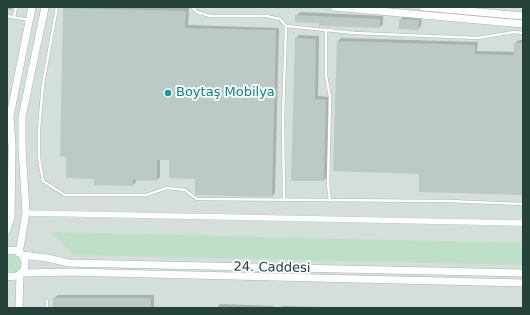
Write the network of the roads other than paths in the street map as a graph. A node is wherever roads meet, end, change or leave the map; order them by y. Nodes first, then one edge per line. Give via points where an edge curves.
1 (16, 7) edge
2 (32, 7) edge
3 (45, 7) edge
4 (57, 7) edge
5 (192, 7) edge
6 (334, 7) edge
7 (424, 7) edge
8 (380, 8) edge
9 (7, 16) edge
10 (523, 16) edge
11 (14, 17) junction
12 (30, 20) junction
13 (523, 24) edge
14 (286, 26) junction
15 (326, 30) junction
16 (523, 33) edge
17 (284, 200) junction
18 (330, 201) junction
19 (523, 204) edge
20 (26, 213) junction
21 (9, 217) edge
22 (523, 223) edge
23 (7, 230) edge
24 (7, 251) edge
25 (21, 254) junction
26 (523, 273) edge
27 (21, 274) junction
28 (7, 276) edge
29 (523, 283) edge
30 (47, 301) dead end
31 (19, 308) edge
32 (47, 308) edge

1 - 11 lane
2 - 12 street
3 - 20 street via 22,117
4 - 17 lane via 42,84 39,158 43,181 65,195 146,194 167,188 185,190 197,199
5 - 14 lane via 197,12 210,16 266,16 280,19
6 - 8 street
7 - 10 street
8 - 13 street
9 - 11 lane
11 - 12 lane
12 - 21 street via 10,116 12,147
14 - 15 lane
14 - 17 lane
15 - 16 lane via 478,38
15 - 18 lane via 326,76 330,97
17 - 18 lane
18 - 19 lane
20 - 22 street
20 - 25 street
21 - 23 street
24 - 25 street, 24. Caddesi via 13,250
25 - 26 street, 24. Caddesi via 69,263
25 - 27 street via 25,267
27 - 28 street, 24. Caddesi
27 - 29 street, 24. Caddesi via 68,272
27 - 31 street
30 - 32 lane

